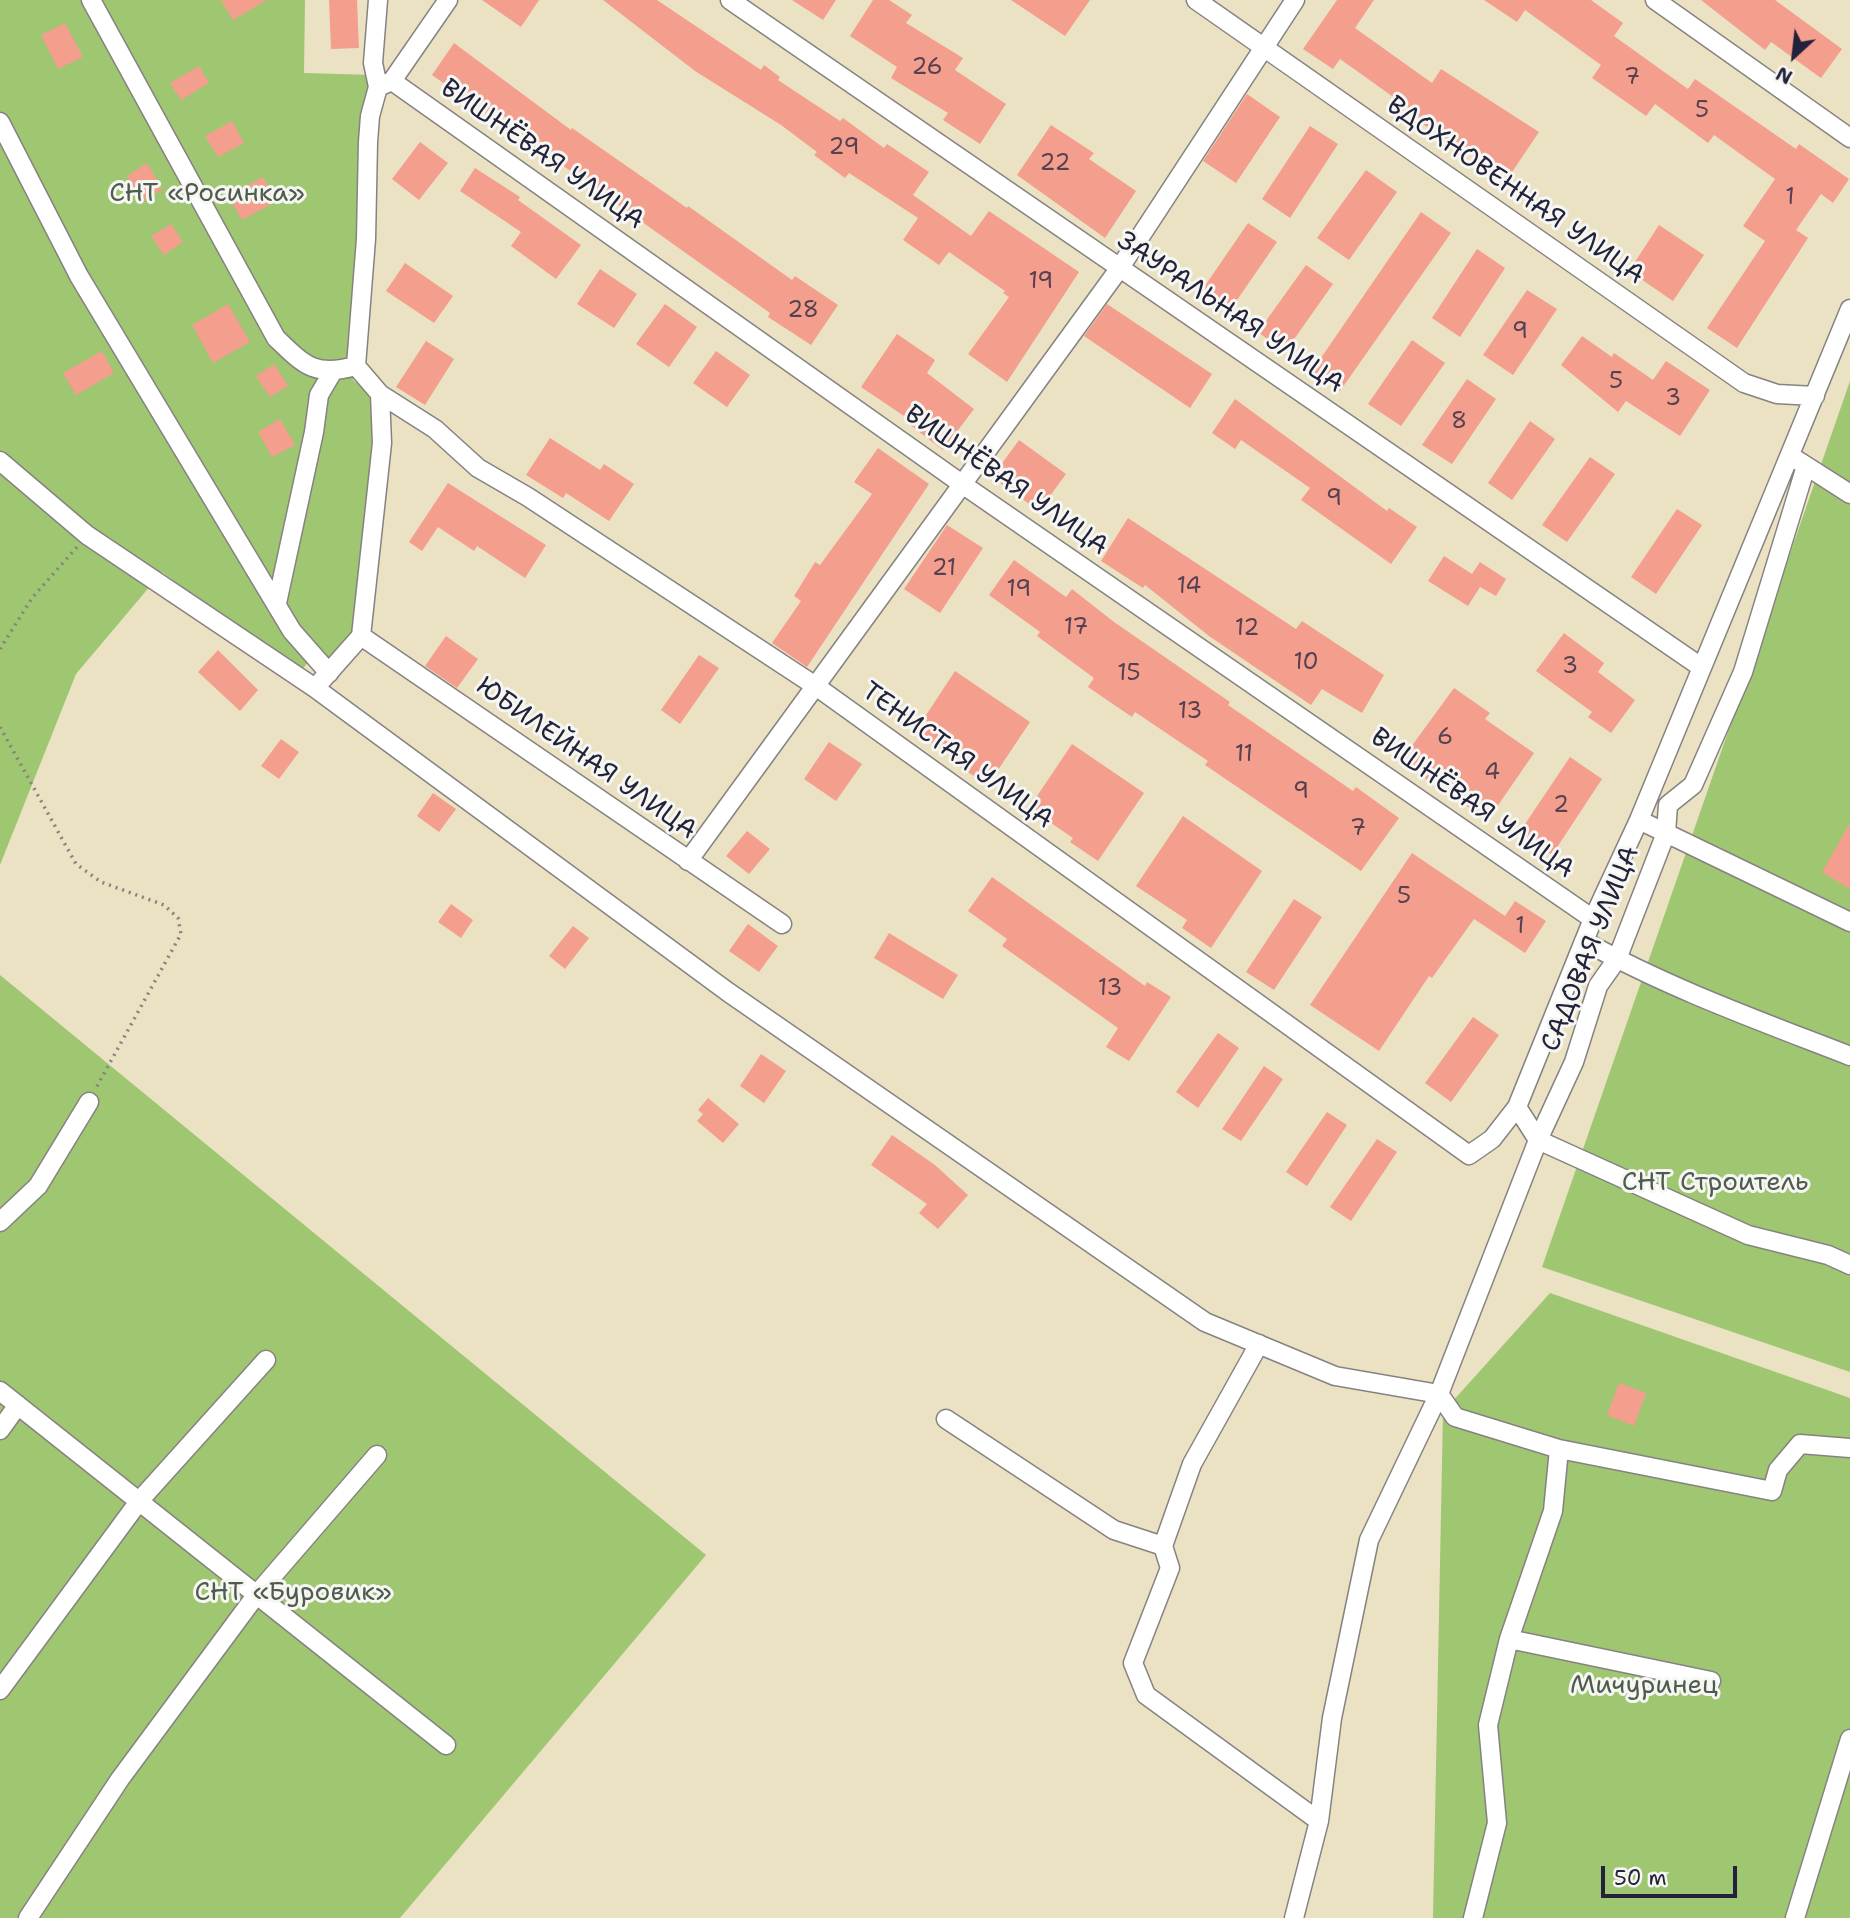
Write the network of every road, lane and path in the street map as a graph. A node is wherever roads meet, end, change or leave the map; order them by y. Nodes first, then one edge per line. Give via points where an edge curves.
1 (91, 0) edge
2 (377, 0) edge
3 (448, 0) edge
4 (730, 0) edge
5 (1196, 0) edge
6 (1295, 0) edge
7 (1655, 0) edge
8 (1262, 47) junction
9 (385, 84) junction
10 (0, 122) edge
11 (1850, 138) edge
12 (1119, 269) junction
13 (1850, 309) edge
14 (356, 366) junction
15 (332, 373) junction
16 (380, 394) junction
17 (1815, 396) junction
18 (1788, 454) junction
19 (0, 461) edge
20 (1806, 466) junction
21 (962, 484) junction
22 (1850, 494) edge
23 (87, 536) junction
24 (277, 603) junction
25 (361, 636) junction
26 (0, 649) edge
27 (1701, 667) junction
28 (329, 673) junction
29 (315, 688) junction
30 (817, 688) junction
31 (0, 727) edge
32 (1640, 820) junction
33 (1666, 833) junction
34 (688, 860) junction
35 (1593, 919) junction
36 (1850, 922) edge
37 (782, 924) dead end
38 (1584, 941) junction
39 (1617, 959) junction
40 (1850, 1056) edge
41 (89, 1102) joint
42 (1517, 1107) junction
43 (1538, 1140) junction
44 (0, 1222) edge
45 (1850, 1265) edge
46 (1259, 1344) junction
47 (266, 1360) dead end
48 (0, 1391) edge
49 (1438, 1394) junction
50 (18, 1405) junction
51 (946, 1419) dead end
52 (0, 1430) edge
53 (1850, 1448) edge
54 (1559, 1449) junction
55 (377, 1455) dead end
56 (140, 1500) junction
57 (1163, 1546) junction
58 (257, 1594) junction
59 (1510, 1639) junction
60 (1711, 1681) dead end
61 (0, 1690) edge
62 (1850, 1739) edge
63 (446, 1745) dead end
64 (1319, 1821) junction
65 (28, 1918) edge
66 (1294, 1918) edge
67 (1473, 1918) edge
68 (1795, 1918) edge

1 - 15 street via 276,338 306,367
2 - 9 street via 373,63
3 - 9 street
4 - 12 street, ЗАУРАЛЬНАЯ УЛИЦА
5 - 8 street, ВДОХНОВЕННАЯ УЛИЦА
6 - 8 street
7 - 11 street
8 - 12 street
8 - 17 street, ВДОХНОВЕННАЯ УЛИЦА via 1744,383 1777,394
9 - 14 street via 370,116
9 - 21 street, ВИШНЁВАЯ УЛИЦА
10 - 24 street via 79,276
12 - 21 street
12 - 27 street, ЗАУРАЛЬНАЯ УЛИЦА
13 - 17 street
14 - 15 street
14 - 16 street, ТЕНИСТАЯ УЛИЦА
15 - 24 street via 319,395
16 - 25 street via 382,443
16 - 30 street, ТЕНИСТАЯ УЛИЦА via 435,429 478,468
17 - 18 street
18 - 20 street
18 - 27 street
19 - 23 street
20 - 22 street
20 - 33 street, САДОВАЯ УЛИЦА via 1743,672 1693,785 1668,805
21 - 30 street
21 - 35 street, ВИШНЁВАЯ УЛИЦА
23 - 26 path via 32,598
23 - 29 street
24 - 28 street via 292,631
25 - 28 street
25 - 34 street, ЮБИЛЕЙНАЯ УЛИЦА
27 - 32 street
28 - 29 street
29 - 46 street via 728,992 1205,1322
30 - 34 street
30 - 42 street, ТЕНИСТАЯ УЛИЦА via 1469,1155 1492,1139
31 - 41 path via 76,864 101,882 164,905 178,918 181,934
32 - 33 street
32 - 35 street
33 - 36 street
33 - 39 street, САДОВАЯ УЛИЦА
34 - 37 street, ЮБИЛЕЙНАЯ УЛИЦА
35 - 38 street
38 - 39 street
38 - 42 street
39 - 40 street
39 - 43 street, САДОВАЯ УЛИЦА via 1598,986 1574,1062
41 - 44 street via 38,1186
42 - 43 street
43 - 45 street via 1748,1235
43 - 49 street, САДОВАЯ УЛИЦА
46 - 49 street via 1335,1376
46 - 57 street via 1192,1464
47 - 56 street
48 - 50 street
49 - 54 street via 1455,1417
49 - 64 street, САДОВАЯ УЛИЦА via 1369,1539 1332,1718
50 - 52 street
50 - 56 street
51 - 57 street via 1114,1530
53 - 54 street via 1800,1444 1778,1470 1772,1491
54 - 59 street via 1553,1511
55 - 58 street
56 - 58 street
56 - 61 street
57 - 64 street via 1170,1568 1133,1663 1146,1695
58 - 63 street
58 - 65 street via 120,1779
59 - 60 street
59 - 67 street via 1488,1725 1497,1823
62 - 68 street
64 - 66 street, САДОВАЯ УЛИЦА

